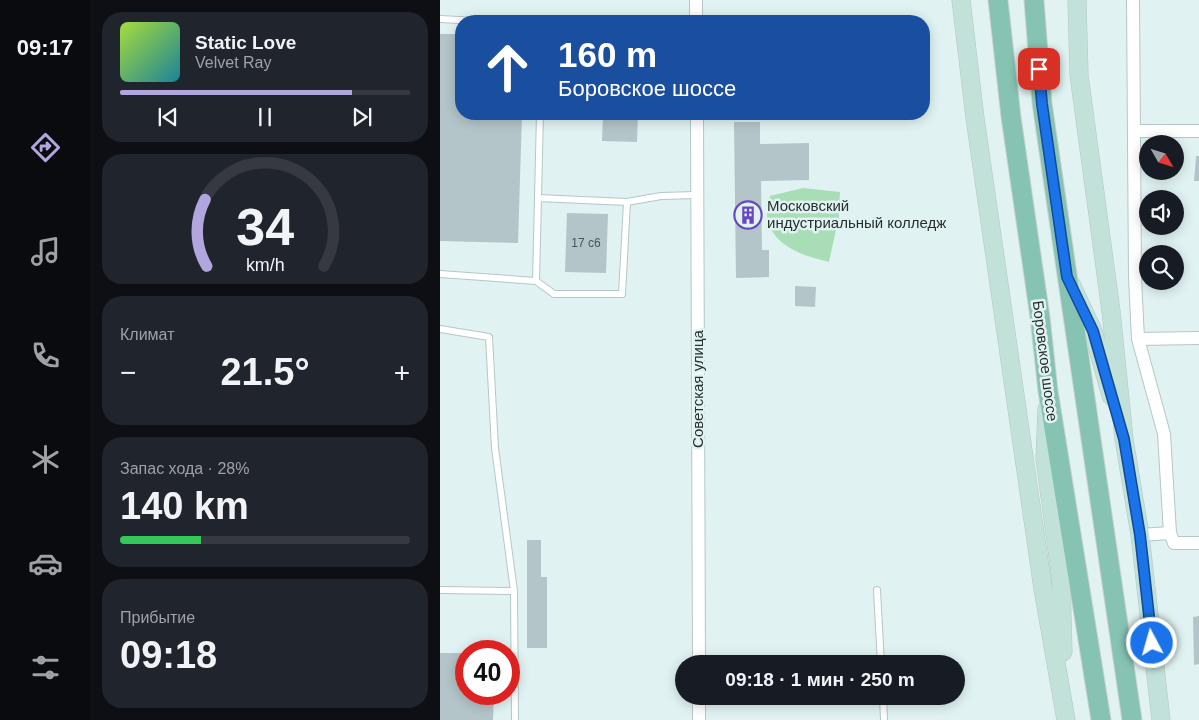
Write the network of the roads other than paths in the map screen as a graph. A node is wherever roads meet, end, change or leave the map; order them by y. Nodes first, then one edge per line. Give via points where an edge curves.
1 (696, 0) edge
2 (961, 0) edge
3 (998, 0) edge
4 (1034, 0) edge
5 (1077, 0) edge
6 (1133, 0) edge
7 (696, 15) edge
8 (440, 19) edge
9 (455, 20) edge
10 (540, 120) edge
11 (697, 120) edge
12 (1136, 131) junction
13 (1199, 131) edge
14 (697, 195) junction
15 (538, 198) junction
16 (627, 202) junction
17 (440, 274) edge
18 (1067, 277) junction
19 (536, 281) junction
20 (440, 329) edge
21 (1199, 338) edge
22 (1138, 339) junction
23 (1048, 391) junction
24 (1124, 439) junction
25 (1170, 533) junction
26 (1140, 535) junction
27 (1199, 543) edge
28 (440, 590) edge
29 (877, 590) dead end
30 (514, 591) junction
31 (699, 655) edge
32 (881, 655) edge
33 (699, 705) edge
34 (883, 705) edge
35 (1065, 712) edge
36 (515, 720) edge
37 (699, 720) edge
38 (884, 720) edge
39 (1101, 720) edge
40 (1132, 720) edge
41 (1161, 720) edge

1 - 7 street
2 - 35 street via 1043,589
3 - 23 main road, Боровское шоссе
4 - 18 main road via 1042,104
5 - 24 street via 1080,75
6 - 12 street
8 - 9 lane
10 - 15 lane
11 - 14 street, Советская улица
12 - 13 street
12 - 22 street
14 - 16 lane via 661,196
14 - 31 street, Советская улица
15 - 16 lane
15 - 19 lane
16 - 19 lane via 622,294 554,294
17 - 19 lane
18 - 24 street via 1093,331
18 - 40 main road
20 - 30 lane via 489,337 495,448
21 - 22 street
22 - 25 street via 1164,434
23 - 35 street via 1045,459 1061,579
23 - 39 main road, Боровское шоссе
24 - 26 street
25 - 26 street
25 - 27 street via 1174,543
26 - 41 street
28 - 30 lane
29 - 32 lane
30 - 36 lane
33 - 37 street
34 - 38 lane

